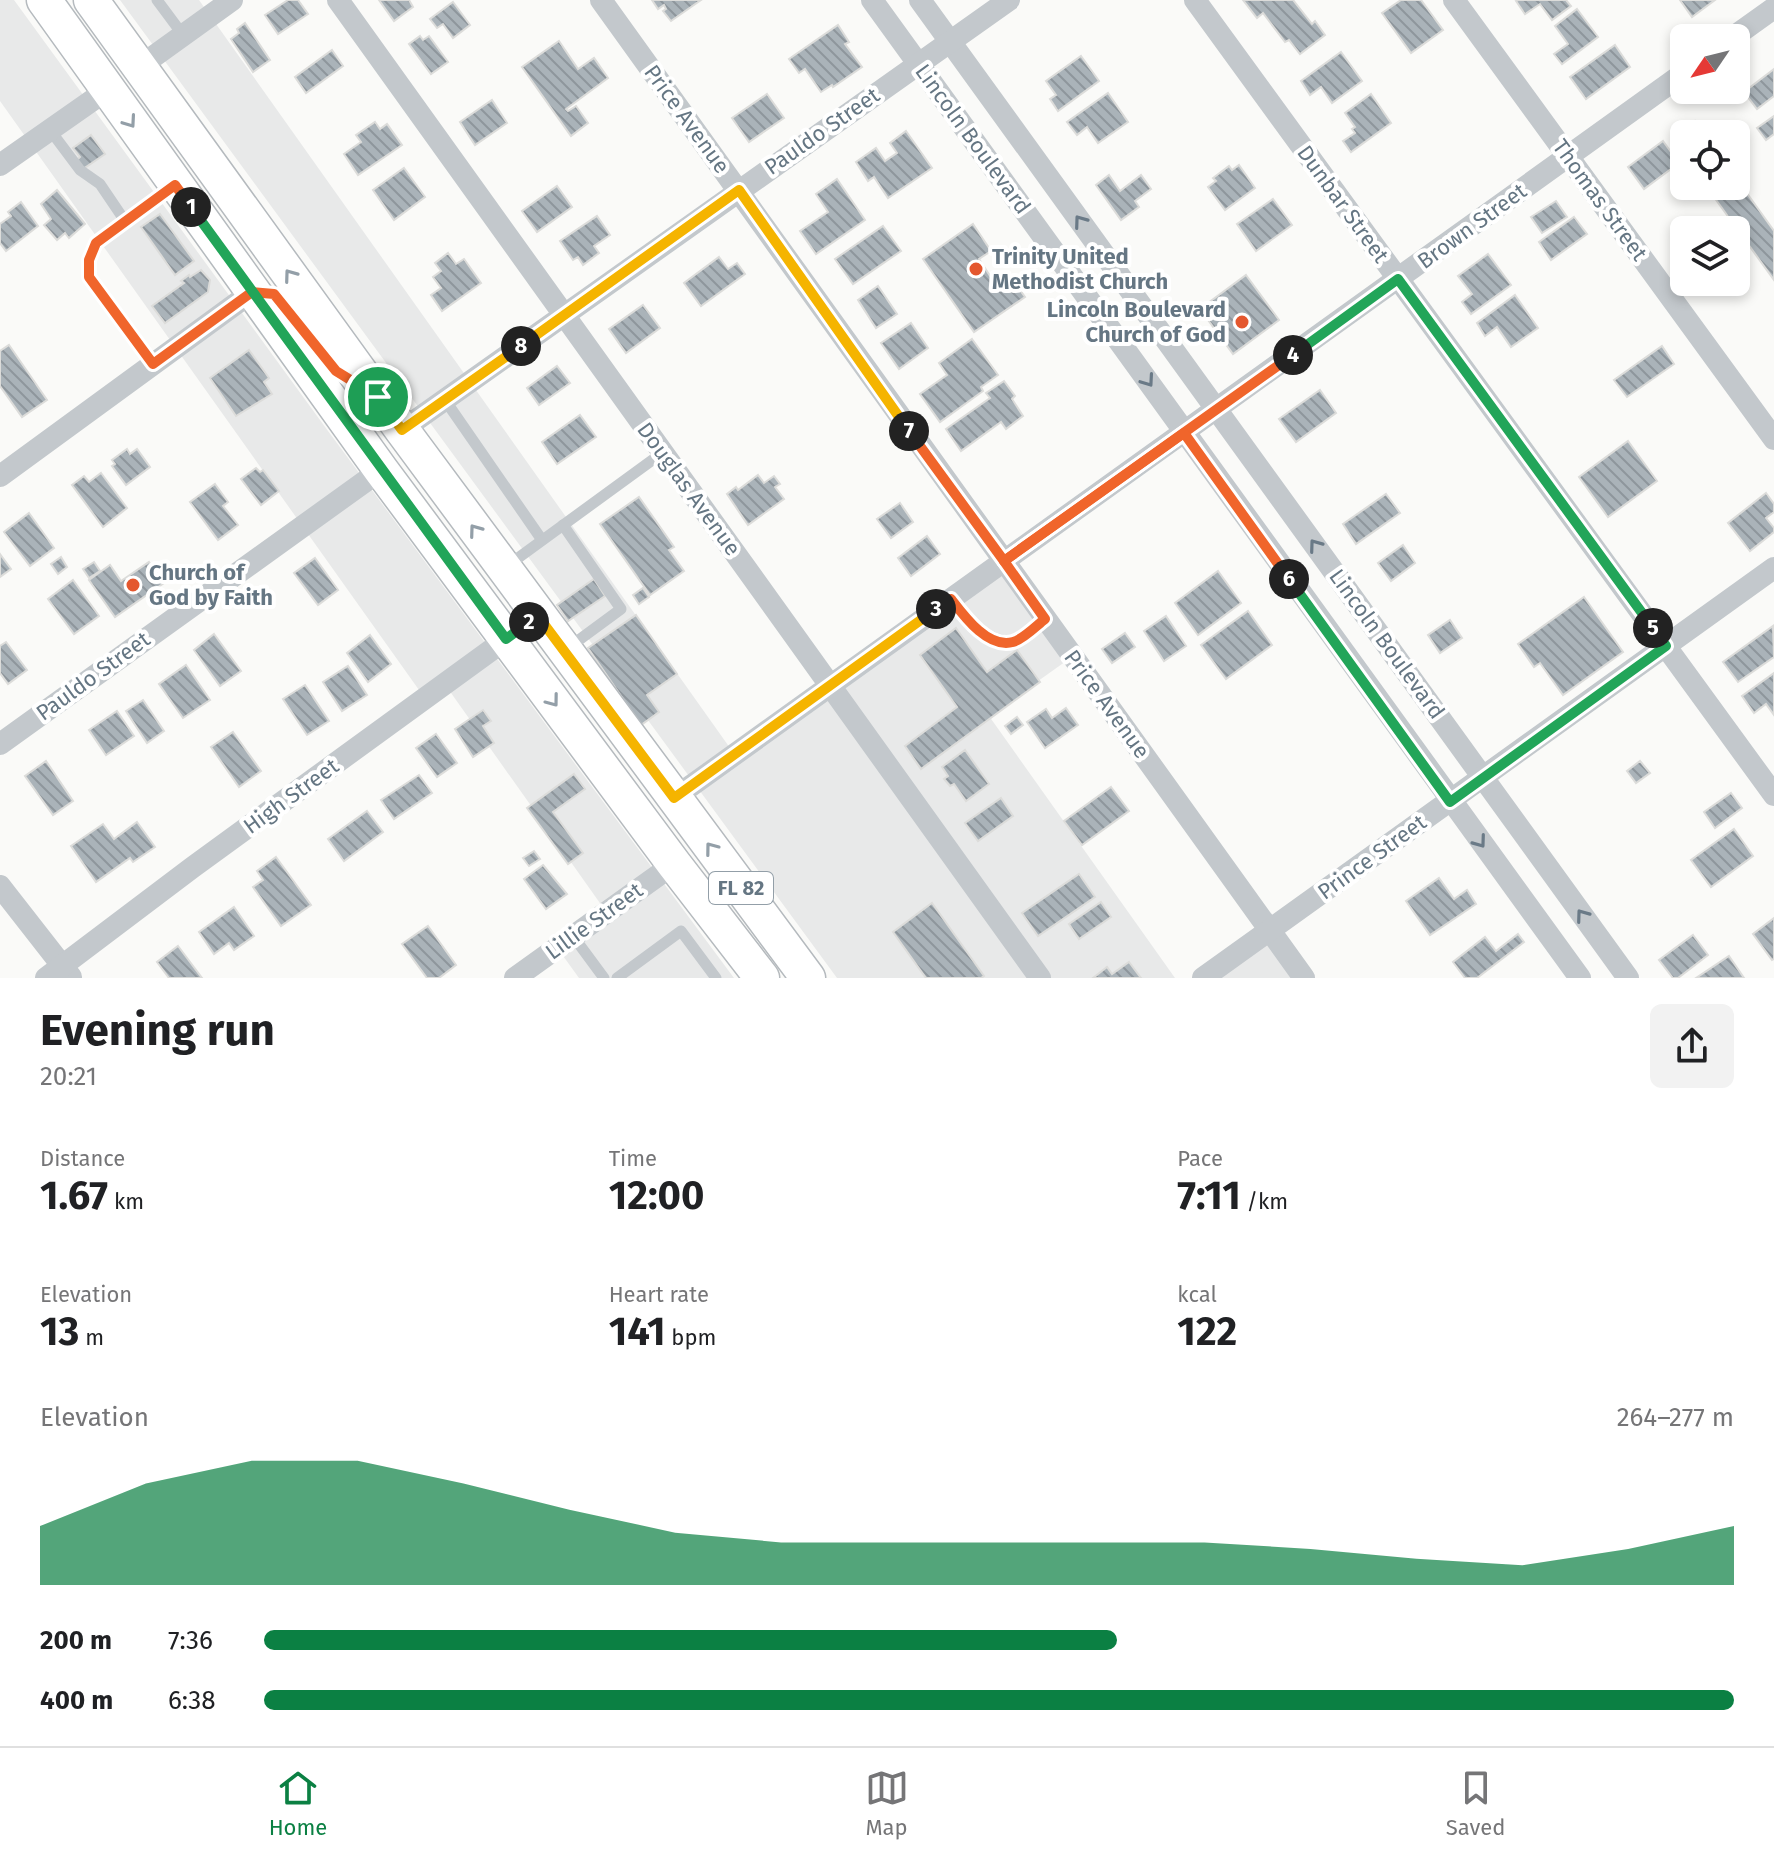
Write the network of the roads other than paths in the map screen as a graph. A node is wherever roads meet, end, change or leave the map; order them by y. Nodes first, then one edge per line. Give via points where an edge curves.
1 (44, 0) edge
2 (91, 0) edge
3 (157, 0) edge
4 (232, 0) edge
5 (338, 0) edge
6 (601, 0) edge
7 (872, 0) edge
8 (920, 0) edge
9 (1009, 0) edge
10 (1195, 0) edge
11 (1454, 0) edge
12 (1774, 8) edge
13 (1750, 25) edge
14 (183, 35) junction
15 (949, 41) junction
16 (85, 58) junction
17 (918, 62) junction
18 (139, 67) junction
19 (1670, 83) edge
20 (107, 90) junction
21 (50, 130) junction
22 (1568, 156) junction
23 (0, 165) edge
24 (175, 185) junction
25 (739, 190) junction
26 (125, 221) junction
27 (1398, 279) junction
28 (252, 292) junction
29 (565, 316) junction
30 (153, 364) junction
31 (378, 397) junction
32 (445, 400) junction
33 (1217, 410) junction
34 (402, 430) junction
35 (1184, 433) junction
36 (1774, 439) edge
37 (662, 453) junction
38 (381, 470) junction
39 (0, 476) edge
40 (563, 525) junction
41 (542, 540) junction
42 (1004, 561) junction
43 (1774, 568) edge
44 (504, 569) junction
45 (951, 599) junction
46 (538, 616) junction
47 (1045, 619) junction
48 (506, 639) junction
49 (1666, 646) junction
50 (564, 651) junction
51 (831, 684) junction
52 (0, 744) edge
53 (1483, 778) junction
54 (1774, 795) edge
55 (674, 798) junction
56 (1450, 802) junction
57 (674, 864) junction
58 (0, 886) edge
59 (1270, 930) junction
60 (573, 936) junction
61 (742, 950) junction
62 (60, 974) edge
63 (515, 978) edge
64 (604, 978) edge
65 (617, 978) edge
66 (716, 978) edge
67 (762, 978) edge
68 (779, 978) edge
69 (808, 978) edge
70 (1040, 978) edge
71 (1203, 978) edge
72 (1304, 978) edge
73 (1580, 978) edge
74 (1628, 978) edge

1 - 16 main road, FL 82
2 - 18 main road, FL 82
3 - 14 lane
4 - 14 street
5 - 29 street, Douglas Avenue
6 - 25 street, Price Avenue
7 - 17 street, Lincoln Boulevard
8 - 15 street, Lincoln Boulevard
9 - 15 street, Pauldo Street
10 - 27 street, Dunbar Street
11 - 22 street, Thomas Street
12 - 13 street
14 - 18 street
15 - 17 street, Pauldo Street
33 -> 15 street, Lincoln Boulevard
16 - 18 main road via 115,69
16 - 20 main road, FL 82
17 - 25 street, Pauldo Street
17 -> 35 street, Lincoln Boulevard
31 -> 18 main road, FL 82
19 - 22 street, Brown Street
20 - 21 street
20 -> 24 main road, FL 82
21 - 23 street
21 - 26 lane via 80,170 100,184
22 - 27 street, Brown Street
22 - 36 street, Thomas Street
24 - 26 lane
24 - 28 main road, FL 82
25 - 29 street, Pauldo Street
25 - 42 street, Price Avenue
26 - 30 lane via 96,243 89,277
27 - 33 street, Brown Street
27 - 49 street, Dunbar Street
28 - 30 street
28 - 31 main road via 274,294 336,371
28 - 38 main road, FL 82
29 - 32 street, Pauldo Street
29 - 37 street, Douglas Avenue
30 - 39 street
31 - 34 main road, FL 82
32 - 34 street, Pauldo Street
32 - 41 lane
33 - 35 street, Brown Street
53 -> 33 street, Lincoln Boulevard
44 -> 34 main road, FL 82
35 - 42 street, Brown Street
35 - 56 street, Lincoln Boulevard
37 - 40 lane
37 - 51 street, Douglas Avenue
38 - 48 main road, FL 82
38 - 52 street, Pauldo Street
40 - 41 lane
40 - 50 lane via 621,609
41 - 44 lane
42 - 45 street, Brown Street
42 - 47 street, Price Avenue
43 - 49 street, Prince Street
44 - 46 main road, FL 82
45 - 47 lane via 969,622 994,640 1013,642
45 - 51 street, Brown Street
46 - 48 street, High Street
46 - 50 main road, FL 82
47 - 59 street, Price Avenue
48 -> 57 main road, FL 82
48 - 62 street, High Street
49 - 53 street, Prince Street
49 - 54 street, Dunbar Street
50 - 55 main road, FL 82
51 - 55 street, Brown Street
51 - 70 street, Douglas Avenue
53 - 56 street, Prince Street
74 -> 53 street, Lincoln Boulevard
69 -> 55 main road, FL 82
56 - 59 street, Prince Street
56 -> 73 street, Lincoln Boulevard
57 - 60 street, Lillie Street
57 - 61 main road, FL 82
58 - 62 street
59 - 71 street, Prince Street
59 - 72 street, Price Avenue
60 - 63 street, Lillie Street
60 - 64 lane
61 - 67 main road, FL 82
61 - 68 main road via 763,958
65 - 66 lane via 681,931

